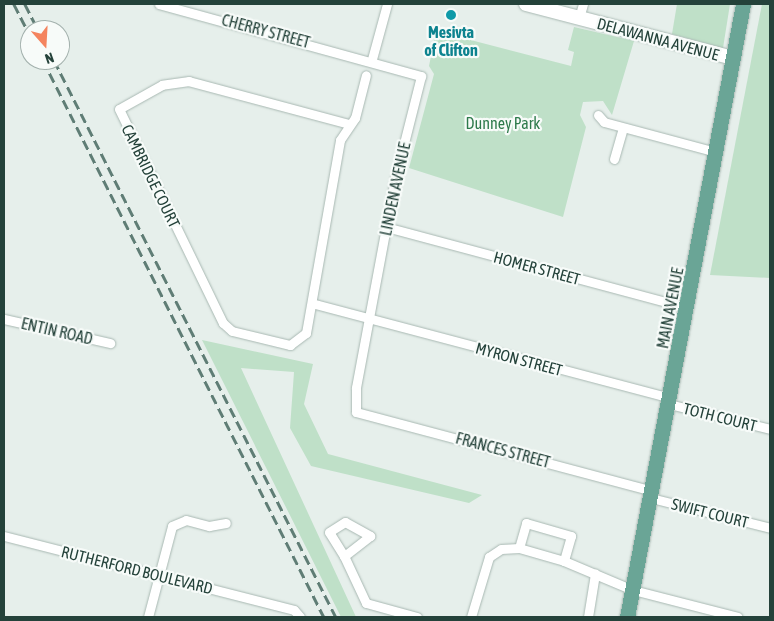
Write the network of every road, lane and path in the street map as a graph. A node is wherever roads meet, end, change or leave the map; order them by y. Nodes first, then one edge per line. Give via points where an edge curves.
1 (159, 4) edge
2 (387, 4) edge
3 (526, 4) edge
4 (583, 4) edge
5 (743, 4) edge
6 (579, 18) junction
7 (733, 58) junction
8 (372, 59) junction
9 (366, 75) dead end
10 (598, 115) dead end
11 (349, 124) junction
12 (623, 128) junction
13 (716, 152) junction
14 (614, 159) dead end
15 (386, 227) junction
16 (315, 304) junction
17 (688, 308) junction
18 (4, 318) edge
19 (369, 319) junction
20 (110, 343) dead end
21 (669, 401) junction
22 (354, 410) joint
23 (770, 429) edge
24 (651, 494) junction
25 (226, 523) dead end
26 (770, 528) edge
27 (4, 536) edge
28 (519, 548) junction
29 (344, 556) dead end
30 (564, 561) junction
31 (595, 574) junction
32 (158, 576) junction
33 (632, 590) junction
34 (148, 617) edge
35 (300, 617) edge
36 (417, 617) edge
37 (471, 617) edge
38 (588, 617) edge
39 (627, 617) edge
40 (738, 617) edge

1 - 8 street, CHERRY STREET
2 - 8 street
3 - 6 street, DELAWANNA AVENUE
4 - 6 street
5 - 7 main road, MAIN AVENUE
6 - 7 street, DELAWANNA AVENUE
7 - 13 main road, MAIN AVENUE
8 - 15 street, LINDEN AVENUE via 421,76
9 - 11 street, CAMBRIDGE COURT
10 - 12 street via 604,122
11 - 16 street, CAMBRIDGE COURT via 340,140
11 - 16 street, CAMBRIDGE COURT via 189,80 162,85 119,109 227,328 298,343 306,333
12 - 13 street
12 - 14 street
13 - 17 main road, MAIN AVENUE
15 - 17 street, HOMER STREET
15 - 19 street, LINDEN AVENUE
16 - 19 street
17 - 21 main road, MAIN AVENUE
18 - 20 street, ENTIN ROAD
19 - 21 street, MYRON STREET
19 - 22 street, LINDEN AVENUE
21 - 23 street, TOTH COURT
21 - 24 main road, MAIN AVENUE
22 - 24 street, FRANCES STREET
24 - 26 street, SWIFT COURT
24 - 33 main road, MAIN AVENUE
25 - 32 street via 175,523
27 - 32 street, RUTHERFORD BOULEVARD
28 - 30 street
28 - 30 street via 526,523 571,536
28 - 37 street via 501,549 489,557
29 - 36 street via 366,603
30 - 31 street
31 - 33 street
31 - 38 street
32 - 34 street
32 - 35 street, RUTHERFORD BOULEVARD via 294,610
33 - 39 main road, MAIN AVENUE
33 - 40 street

